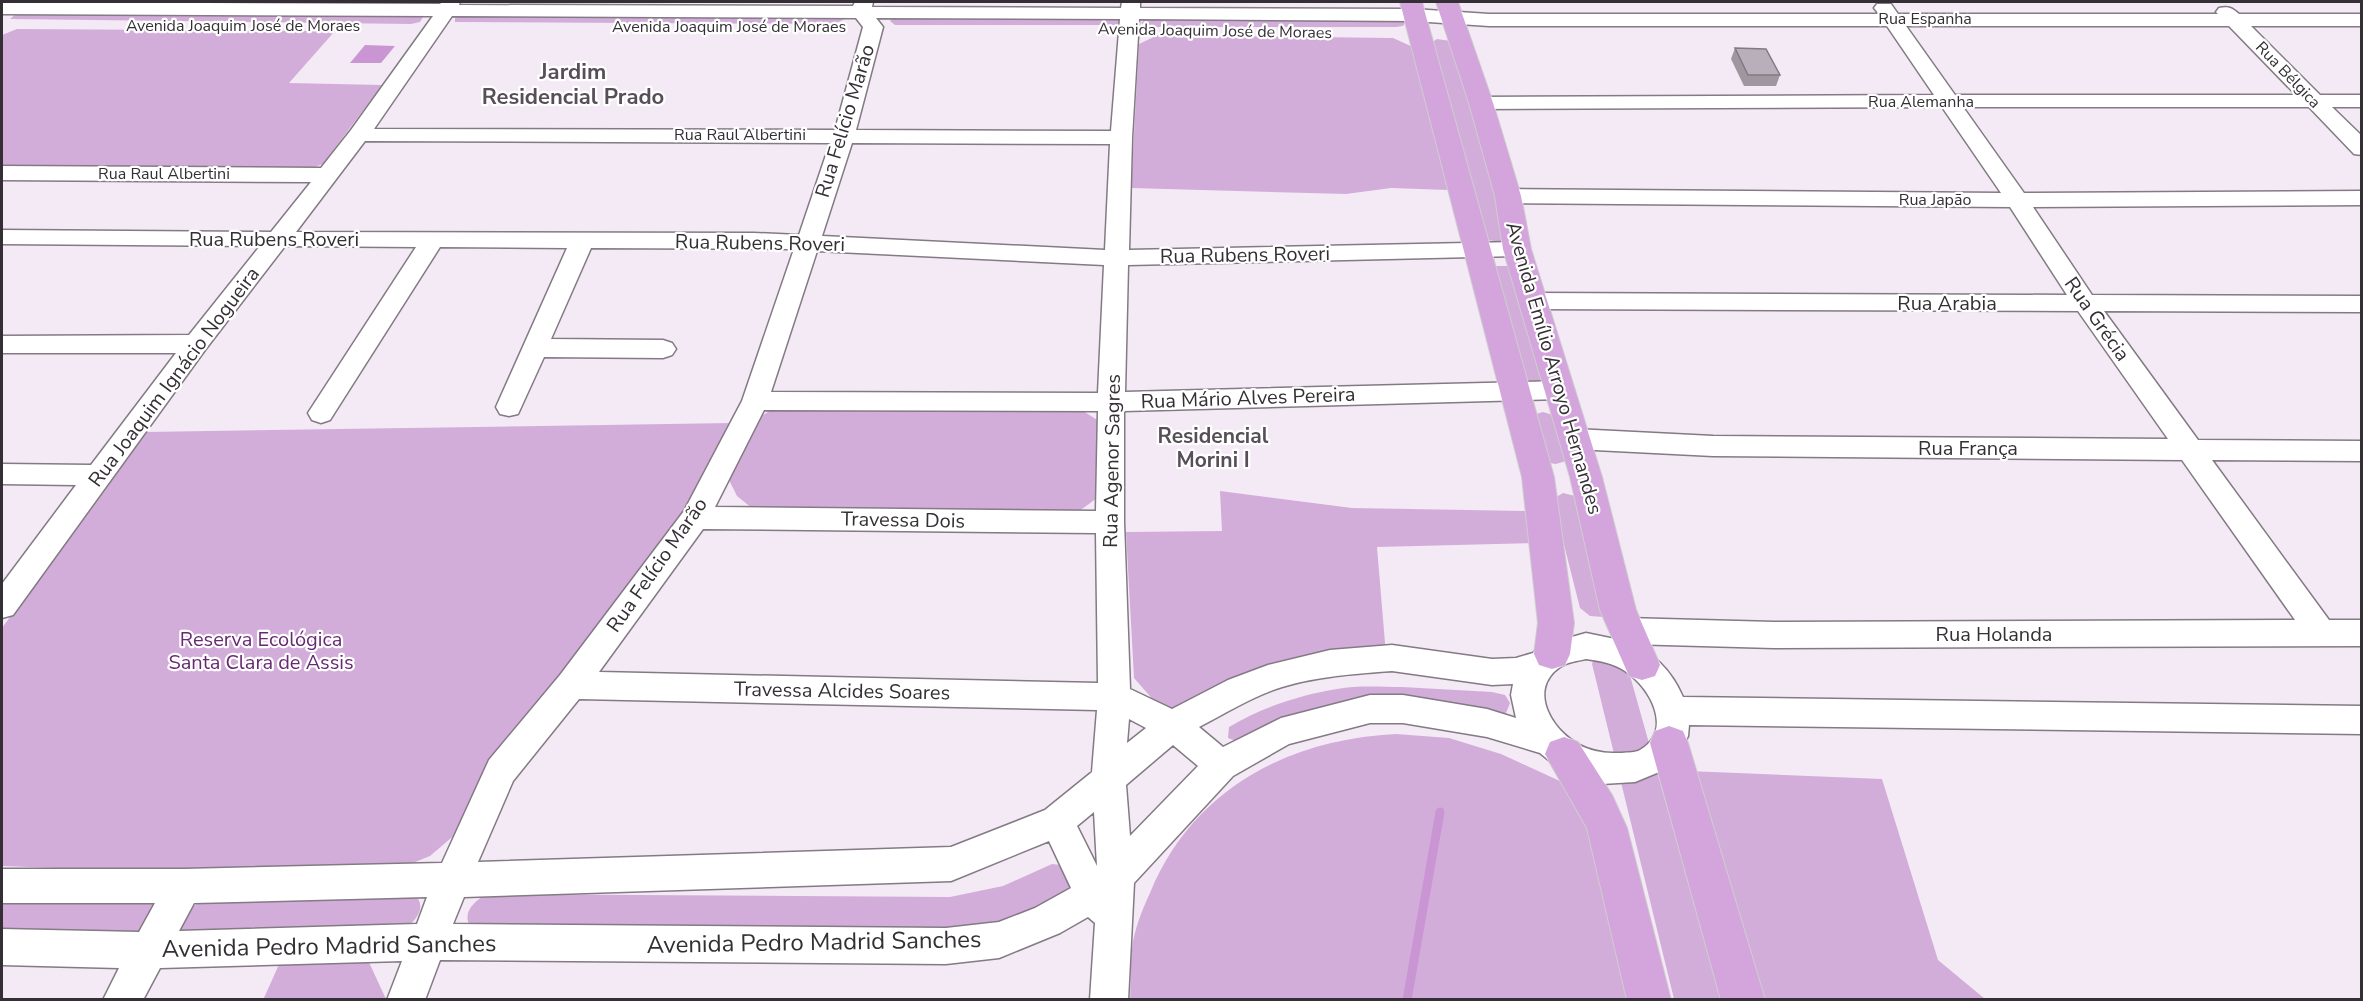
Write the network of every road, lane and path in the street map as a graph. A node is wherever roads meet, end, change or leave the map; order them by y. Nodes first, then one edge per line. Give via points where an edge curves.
1 (2216, 2) edge
2 (1886, 10) edge
3 (6, 11) edge
4 (444, 13) edge
5 (866, 14) edge
6 (1131, 15) edge
7 (1414, 16) edge
8 (1451, 16) edge
9 (2234, 19) junction
10 (2361, 20) edge
11 (2312, 100) junction
12 (2361, 101) edge
13 (1948, 102) junction
14 (1481, 103) junction
15 (359, 135) junction
16 (844, 135) junction
17 (1121, 138) junction
18 (2361, 149) edge
19 (2, 173) edge
20 (326, 175) junction
21 (1508, 195) junction
22 (2361, 198) edge
23 (2017, 200) junction
24 (2, 237) edge
25 (280, 238) junction
26 (433, 240) junction
27 (582, 241) junction
28 (806, 242) junction
29 (1476, 249) junction
30 (1517, 249) junction
31 (1117, 258) junction
32 (1532, 301) junction
33 (2085, 303) junction
34 (2361, 304) edge
35 (2, 344) edge
36 (196, 344) junction
37 (535, 348) junction
38 (663, 349) dead end
39 (1515, 390) junction
40 (1561, 390) junction
41 (755, 401) junction
42 (1111, 402) junction
43 (509, 407) dead end
44 (321, 413) dead end
45 (1575, 439) junction
46 (2189, 450) junction
47 (2361, 451) edge
48 (2, 474) edge
49 (99, 475) junction
50 (1538, 477) junction
51 (1586, 477) junction
52 (695, 518) junction
53 (1110, 522) junction
54 (2, 606) edge
55 (1626, 632) junction
56 (2321, 633) junction
57 (2361, 633) edge
58 (1545, 659) junction
59 (1642, 665) junction
60 (571, 685) junction
61 (1114, 696) junction
62 (2361, 720) edge
63 (1173, 725) junction
64 (1671, 727) junction
65 (1556, 748) junction
66 (1221, 765) junction
67 (1108, 777) junction
68 (1057, 821) junction
69 (452, 880) junction
70 (2, 886) edge
71 (184, 886) junction
72 (1107, 897) junction
73 (427, 942) junction
74 (2, 947) edge
75 (149, 950) junction
76 (122, 999) edge
77 (406, 999) edge
78 (1109, 999) edge
79 (1649, 999) edge
80 (1743, 999) edge

1 - 9 street, Rua Bélgica
2 - 8 street, Rua Espanha via 1489,20
2 - 9 street, Rua Espanha
2 - 13 street, Rua Grécia
3 - 4 street, Avenida Joaquim José de Moraes
4 - 5 street, Avenida Joaquim José de Moraes
4 - 15 street, Rua Joaquim Ignácio Nogueira
5 - 6 street, Avenida Joaquim José de Moraes
5 - 16 street, Rua Felício Marão
6 - 7 street, Avenida Joaquim José de Moraes
6 - 17 street, Rua Agenor Sagres
7 - 8 street, Avenida Joaquim José de Moraes
7 - 29 main road
8 - 14 main road, Avenida Emílio Arroyo Hernandes
9 - 10 street, Rua Espanha
9 - 11 street, Rua Bélgica
11 - 12 street, Rua Alemanha
11 - 13 street, Rua Alemanha
11 - 18 street, Rua Bélgica
13 - 14 street, Rua Alemanha
13 - 23 street, Rua Grécia
14 - 21 main road, Avenida Emílio Arroyo Hernandes
15 - 16 street, Rua Raul Albertini
15 - 20 street, Rua Joaquim Ignácio Nogueira
16 - 17 street, Rua Raul Albertini
16 - 28 street, Rua Felício Marão
17 - 31 street, Rua Agenor Sagres
19 - 20 street, Rua Raul Albertini
20 - 25 street, Rua Joaquim Ignácio Nogueira
21 - 23 street, Rua Japão
21 - 30 main road, Avenida Emílio Arroyo Hernandes
22 - 23 street, Rua Japão
23 - 33 street, Rua Grécia
24 - 25 street, Rua Rubens Roveri
25 - 26 street, Rua Rubens Roveri
25 - 36 street, Rua Joaquim Ignácio Nogueira
26 - 27 street, Rua Rubens Roveri
26 - 44 street
27 - 28 street, Rua Rubens Roveri
27 - 37 street
28 - 31 street, Rua Rubens Roveri
28 - 41 street, Rua Felício Marão
29 - 30 street, Rua Rubens Roveri
29 - 31 street, Rua Rubens Roveri
29 - 39 main road
30 - 32 main road, Avenida Emílio Arroyo Hernandes
31 - 42 street, Rua Agenor Sagres
32 - 33 street, Rua Arabia
32 - 40 main road, Avenida Emílio Arroyo Hernandes
33 - 34 street, Rua Arabia
33 - 46 street, Rua Grécia
35 - 36 street
36 - 49 street, Rua Joaquim Ignácio Nogueira
37 - 38 street
37 - 43 street
39 - 40 street, Rua Mário Alves Pereira
39 - 42 street, Rua Mário Alves Pereira
39 - 50 main road
40 - 45 main road, Avenida Emílio Arroyo Hernandes
41 - 42 street, Rua Mário Alves Pereira
41 - 52 street, Rua Felício Marão
42 - 53 street, Rua Agenor Sagres
45 - 46 street, Rua França via 1713,446
45 - 51 main road, Avenida Emílio Arroyo Hernandes
46 - 47 street, Rua França
46 - 56 street, Rua Grécia
48 - 49 street
49 - 54 street, Rua Joaquim Ignácio Nogueira
50 - 51 main road
50 - 58 main road via 1556,623
51 - 55 main road, Avenida Emílio Arroyo Hernandes
52 - 53 street, Travessa Dois
52 - 60 street, Rua Felício Marão
53 - 61 street, Rua Agenor Sagres
55 - 56 street, Rua Holanda
55 - 59 main road, Avenida Emílio Arroyo Hernandes
56 - 57 street, Rua Holanda
58 - 59 street via 1568,648 1596,647
58 - 63 street via 1516,671 1492,672 1392,658 1329,663 1279,674
58 - 65 street via 1530,677 1526,692 1528,709 1535,726
59 - 64 street via 1667,694
60 - 61 street, Travessa Alcides Soares
60 - 69 street, Rua Felício Marão via 501,771
61 - 63 street
61 - 67 street, Rua Agenor Sagres
62 - 64 street
63 - 66 street
63 - 67 street
64 - 65 street via 1658,756 1625,769 1594,766
64 - 80 main road
65 - 66 street, Avenida Pedro Madrid Sanches via 1452,716 1370,709 1281,732
65 - 79 main road via 1598,808 1607,828
66 - 72 street, Avenida Pedro Madrid Sanches
67 - 68 street
67 - 72 street, Rua Agenor Sagres
68 - 69 street via 951,864
68 - 72 street
69 - 71 street
69 - 73 street, Rua Felício Marão
70 - 71 street
71 - 75 street
72 - 73 street, Avenida Pedro Madrid Sanches via 999,940 946,946
72 - 78 street, Rua Agenor Sagres
73 - 75 street, Avenida Pedro Madrid Sanches
73 - 77 street, Rua Felício Marão
74 - 75 street, Avenida Pedro Madrid Sanches
75 - 76 street

